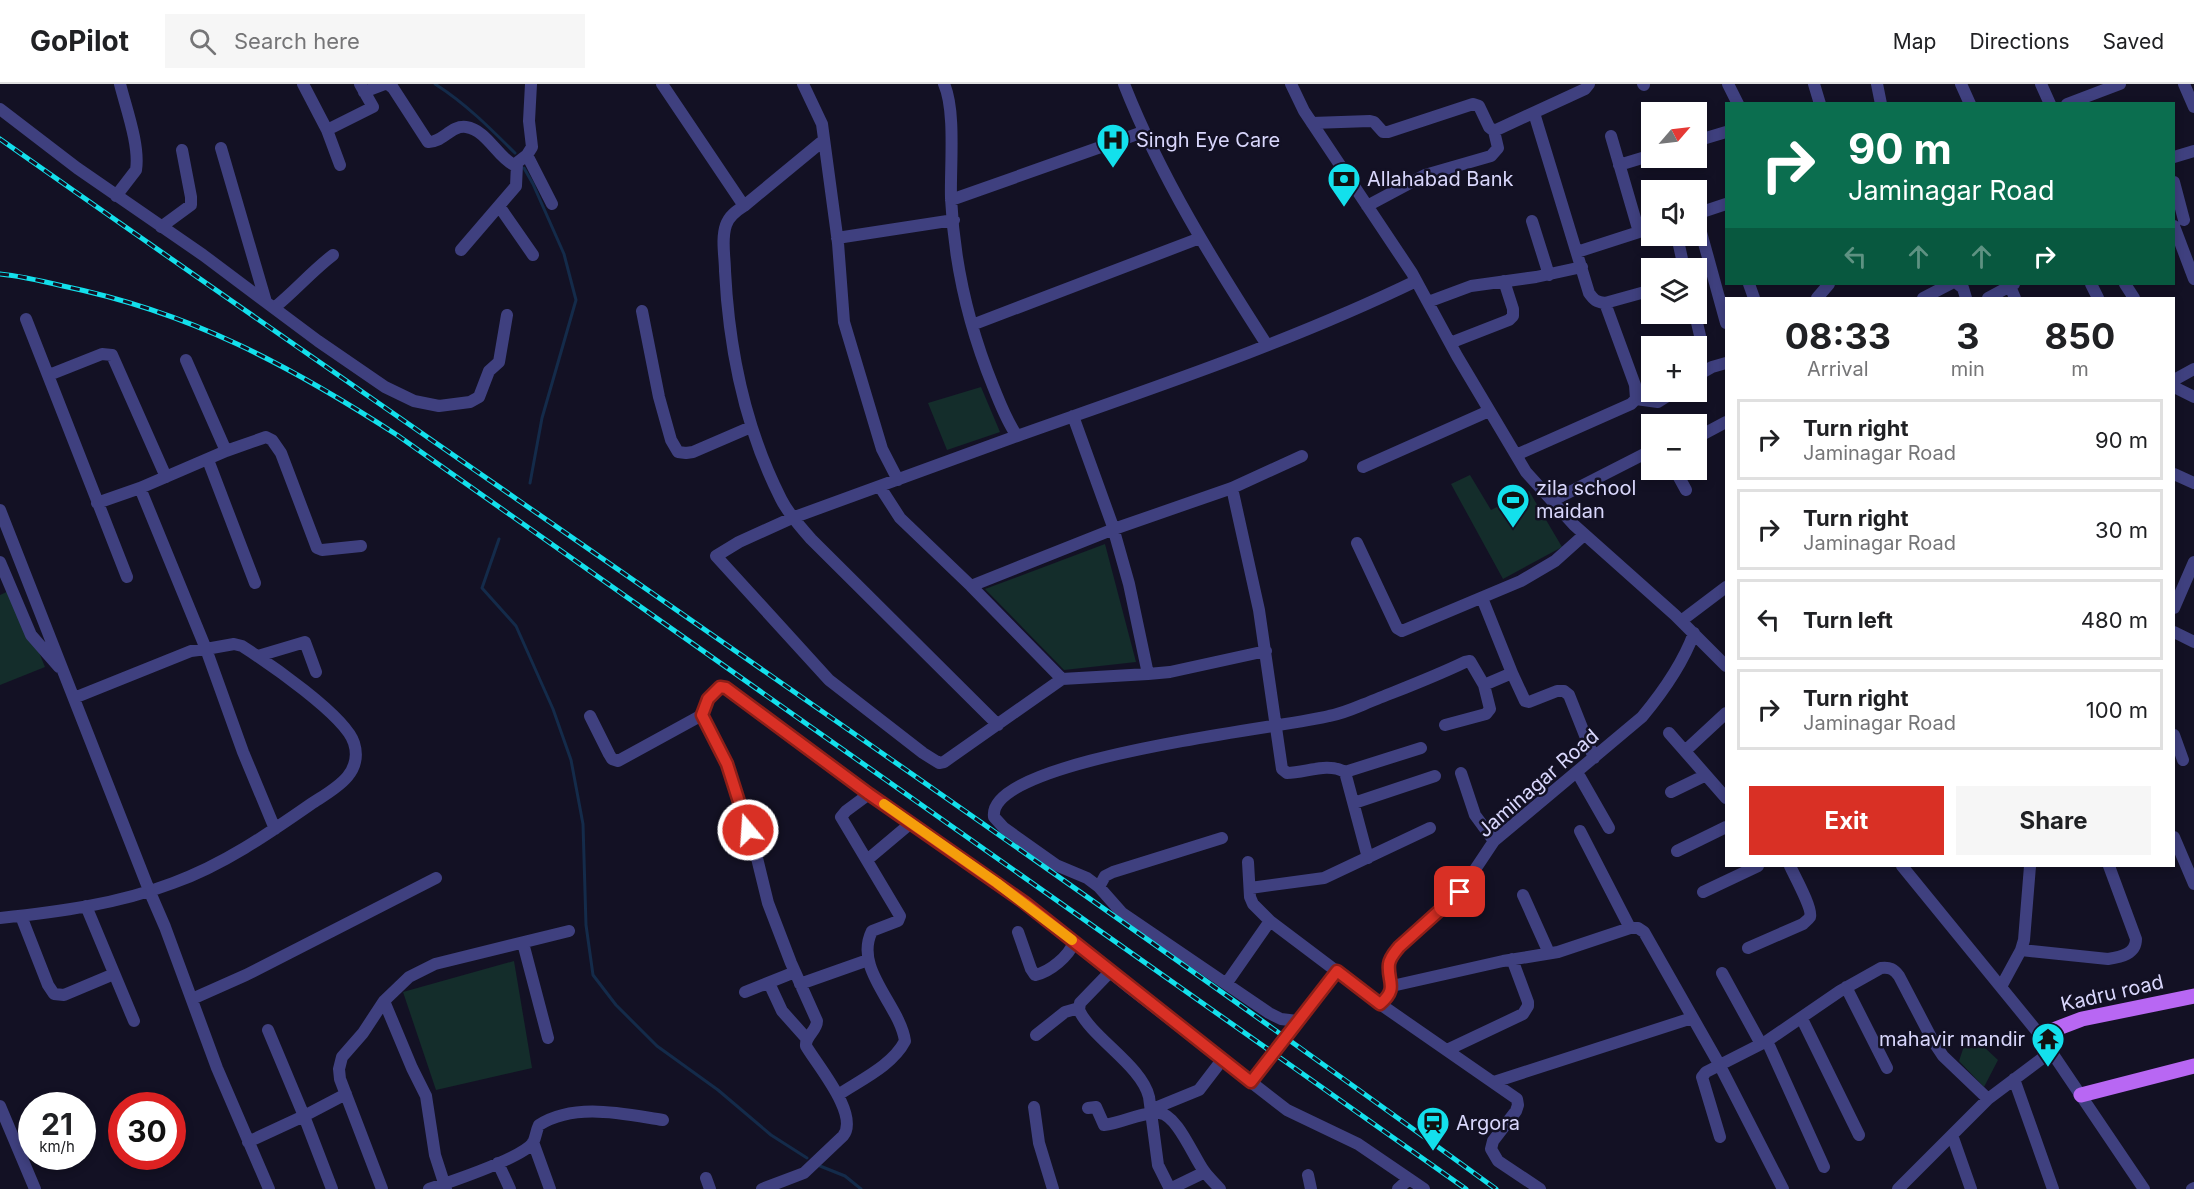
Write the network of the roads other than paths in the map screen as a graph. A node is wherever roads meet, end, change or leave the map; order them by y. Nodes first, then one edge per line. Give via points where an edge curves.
1 (120, 84) edge
2 (387, 84) edge
3 (531, 84) edge
4 (662, 84) edge
5 (803, 84) edge
6 (1124, 84) edge
7 (1291, 84) edge
8 (1588, 84) edge
9 (1728, 84) edge
10 (1814, 84) edge
11 (1877, 84) edge
12 (1961, 84) edge
13 (2041, 84) edge
14 (2120, 84) edge
15 (2184, 84) edge
16 (308, 86) edge
17 (949, 86) edge
18 (362, 88) edge
19 (1736, 102) edge
20 (1819, 102) edge
21 (1881, 102) edge
22 (1969, 102) edge
23 (2049, 102) edge
24 (2072, 102) edge
25 (2194, 107) edge
26 (0, 109) edge
27 (1534, 112) junction
28 (1312, 123) junction
29 (327, 130) junction
30 (1494, 131) junction
31 (1143, 132) junction
32 (1725, 132) edge
33 (1611, 136) dead end
34 (1707, 138) edge
35 (824, 140) junction
36 (221, 147) dead end
37 (182, 150) dead end
38 (2194, 151) edge
39 (527, 155) junction
40 (2175, 157) edge
41 (1641, 158) edge
42 (517, 164) junction
43 (340, 165) dead end
44 (1619, 165) junction
45 (2175, 188) edge
46 (116, 196) junction
47 (951, 200) junction
48 (552, 204) dead end
49 (499, 206) junction
50 (744, 206) junction
51 (1367, 206) junction
52 (1725, 206) edge
53 (954, 219) junction
54 (1641, 220) edge
55 (1532, 221) dead end
56 (2181, 222) edge
57 (161, 227) junction
58 (1641, 231) edge
59 (837, 238) junction
60 (1200, 238) junction
61 (461, 250) dead end
62 (1577, 252) junction
63 (333, 255) dead end
64 (534, 255) dead end
65 (1582, 267) junction
66 (1549, 275) junction
67 (2194, 279) edge
68 (1416, 281) junction
69 (1504, 281) junction
70 (1827, 285) edge
71 (1948, 285) edge
72 (2009, 285) edge
73 (1641, 293) edge
74 (1818, 297) edge
75 (1925, 297) edge
76 (1991, 297) edge
77 (1428, 302) junction
78 (1605, 303) junction
79 (270, 305) junction
80 (642, 311) dead end
81 (507, 315) dead end
82 (26, 319) dead end
83 (1725, 319) edge
84 (972, 325) junction
85 (1450, 343) junction
86 (1267, 345) junction
87 (186, 360) dead end
88 (1725, 363) edge
89 (2194, 369) edge
90 (1707, 370) edge
91 (49, 375) junction
92 (2175, 379) edge
93 (2175, 388) edge
94 (2194, 397) edge
95 (1636, 399) junction
96 (1641, 400) edge
97 (1489, 411) junction
98 (1073, 416) junction
99 (1725, 423) edge
100 (751, 427) junction
101 (1707, 432) edge
102 (1017, 436) junction
103 (226, 452) junction
104 (1516, 455) junction
105 (1302, 456) dead end
106 (1641, 456) edge
107 (208, 460) junction
108 (1363, 467) dead end
109 (2175, 474) edge
110 (166, 477) junction
111 (898, 480) junction
112 (1680, 480) edge
113 (2194, 483) edge
114 (880, 487) junction
115 (140, 488) junction
116 (1232, 488) junction
117 (1686, 490) dead end
118 (1552, 501) junction
119 (97, 503) junction
120 (0, 510) edge
121 (792, 518) junction
122 (1114, 529) junction
123 (1584, 535) junction
124 (1357, 543) dead end
125 (361, 546) dead end
126 (0, 562) edge
127 (2194, 562) edge
128 (127, 577) dead end
129 (255, 583) dead end
130 (4, 586) edge
131 (971, 586) junction
132 (1725, 588) edge
133 (1482, 598) junction
134 (2175, 606) edge
135 (1681, 621) junction
136 (2175, 632) edge
137 (1694, 633) junction
138 (2194, 642) edge
139 (206, 649) junction
140 (1266, 651) junction
141 (258, 656) junction
142 (1725, 665) edge
143 (63, 670) junction
144 (316, 672) dead end
145 (1512, 673) junction
146 (1148, 674) junction
147 (1062, 680) junction
148 (1484, 685) junction
149 (74, 698) junction
150 (1725, 714) edge
151 (702, 715) junction
152 (590, 716) dead end
153 (998, 725) junction
154 (1277, 725) junction
155 (1445, 725) dead end
156 (1669, 733) dead end
157 (2175, 738) edge
158 (1421, 748) dead end
159 (1685, 751) junction
160 (1594, 758) junction
161 (2183, 760) dead end
162 (1345, 772) junction
163 (1577, 772) junction
164 (1461, 774) dead end
165 (1706, 775) junction
166 (1435, 776) dead end
167 (1671, 792) dead end
168 (869, 794) junction
169 (1725, 797) edge
170 (1354, 803) junction
171 (911, 823) junction
172 (1725, 827) edge
173 (1430, 828) dead end
174 (1608, 828) dead end
175 (275, 829) junction
176 (1580, 831) dead end
177 (1222, 838) dead end
178 (2175, 839) edge
179 (1494, 841) junction
180 (1677, 851) dead end
181 (1368, 858) junction
182 (867, 860) junction
183 (1248, 862) dead end
184 (1756, 867) edge
185 (1790, 867) edge
186 (1903, 867) edge
187 (2030, 867) edge
188 (2109, 867) edge
189 (436, 878) dead end
190 (2194, 884) edge
191 (1099, 887) junction
192 (1250, 888) junction
193 (149, 891) junction
194 (1703, 892) dead end
195 (1523, 895) dead end
196 (86, 906) junction
197 (21, 916) junction
198 (0, 918) edge
199 (1270, 921) junction
200 (1630, 928) junction
201 (569, 931) dead end
202 (1018, 932) dead end
203 (1074, 942) junction
204 (523, 943) junction
205 (1748, 948) dead end
206 (2021, 950) junction
207 (1550, 953) junction
208 (1512, 959) junction
209 (868, 960) junction
210 (795, 972) junction
211 (1110, 972) junction
212 (1339, 973) junction
213 (1722, 973) dead end
214 (114, 974) junction
215 (769, 983) junction
216 (800, 984) junction
217 (1226, 984) junction
218 (1392, 986) junction
219 (2002, 986) junction
220 (1846, 987) junction
221 (745, 992) dead end
222 (2194, 996) edge
223 (192, 999) junction
224 (384, 1001) junction
225 (1380, 1004) junction
226 (1078, 1008) junction
227 (1692, 1018) junction
228 (1802, 1019) junction
229 (134, 1021) dead end
230 (1297, 1021) junction
231 (268, 1030) dead end
232 (1036, 1035) dead end
233 (2040, 1035) junction
234 (548, 1038) dead end
235 (807, 1040) junction
236 (1764, 1043) junction
237 (1447, 1050) junction
238 (2052, 1051) junction
239 (1222, 1060) junction
240 (1719, 1064) junction
241 (2194, 1066) edge
242 (1887, 1068) dead end
243 (2014, 1079) junction
244 (1251, 1082) junction
245 (1494, 1083) junction
246 (346, 1094) junction
247 (838, 1095) junction
248 (2081, 1095) junction
249 (1988, 1099) junction
250 (0, 1106) edge
251 (1034, 1107) dead end
252 (1088, 1108) dead end
253 (1151, 1112) junction
254 (304, 1116) junction
255 (663, 1120) dead end
256 (1858, 1135) dead end
257 (1952, 1135) junction
258 (1720, 1137) dead end
259 (249, 1142) junction
260 (533, 1142) junction
261 (498, 1163) junction
262 (1824, 1167) dead end
263 (1205, 1172) junction
264 (1308, 1175) dead end
265 (1409, 1179) junction
266 (445, 1186) edge
267 (779, 1187) edge
268 (34, 1189) edge
269 (269, 1189) edge
270 (332, 1189) edge
271 (382, 1189) edge
272 (429, 1189) edge
273 (510, 1189) edge
274 (550, 1189) edge
275 (762, 1189) edge
276 (1053, 1189) edge
277 (1170, 1189) edge
278 (1220, 1189) edge
279 (1311, 1189) edge
280 (1398, 1189) edge
281 (1424, 1189) edge
282 (1540, 1189) edge
283 (1783, 1189) edge
284 (1898, 1189) edge
285 (1971, 1189) edge
286 (2054, 1189) edge
287 (2144, 1189) edge

1 - 46 street via 137,165
2 - 18 street
2 - 42 street via 428,142 435,142 455,129 467,128 482,136 511,164
3 - 39 street via 532,147
4 - 50 street
5 - 35 street via 822,124
6 - 31 street
7 - 28 street
8 - 27 street
9 - 19 street
10 - 20 street
11 - 21 street
12 - 22 street
13 - 23 street
14 - 24 street
15 - 25 street
16 - 29 street
17 - 47 street
18 - 29 street via 373,106
26 - 46 street
27 - 30 street
27 - 62 street
28 - 30 street via 1370,121 1388,132 1473,104 1479,106
28 - 51 street
29 - 43 street
30 - 51 street via 1498,148 1491,156 1425,175
31 - 47 street
31 - 60 street
32 - 34 street
33 - 44 street
35 - 50 street
35 - 59 street
36 - 79 street
37 - 57 street via 191,206
38 - 40 street
39 - 42 street
39 - 48 street
41 - 44 street
42 - 49 street via 516,186
44 - 54 street
45 - 56 street
46 - 57 street
47 - 53 street
49 - 61 street
49 - 64 street
50 - 100 street via 731,215 724,234 734,355
51 - 68 street
52 - 83 street via 1696,214
53 - 59 street
53 - 84 street via 961,283
55 - 66 street
56 - 67 street
57 - 79 street
58 - 62 street
59 - 111 street via 844,322 882,449
60 - 84 street
60 - 86 street
62 - 65 street
63 - 79 street via 295,291
65 - 66 street
65 - 78 street via 1593,299
66 - 69 street
68 - 77 street
68 - 86 street
69 - 77 street via 1471,286
69 - 85 street via 1513,316
70 - 74 street
71 - 75 street
72 - 76 street
73 - 78 street
77 - 85 street
78 - 95 street via 1635,385
79 - 81 street via 385,387 414,401 439,406 479,397 490,369 499,362
80 - 100 street via 659,397 678,452 693,452
82 - 91 street
84 - 102 street via 977,348
85 - 97 street
86 - 98 street
87 - 103 street
88 - 90 street
89 - 92 street
91 - 110 street via 102,354 112,355
91 - 119 street
93 - 94 street
95 - 96 street
95 - 104 street
97 - 104 street
97 - 108 street
98 - 102 street
98 - 122 street
99 - 101 street
100 - 121 street
102 - 111 street
103 - 107 street
103 - 125 street via 262,438 272,440 317,548
104 - 118 street
105 - 116 street
106 - 118 street
107 - 110 street
107 - 129 street
109 - 113 street
110 - 115 street
111 - 114 street
112 - 117 street
114 - 121 street
114 - 131 street via 900,518
115 - 119 street
115 - 139 street
116 - 122 street
116 - 140 street
118 - 123 street
119 - 128 street
120 - 143 street
121 - 153 street
121 - 153 street via 716,556 829,680 939,763
122 - 131 street
122 - 146 street
123 - 133 street via 1538,572
123 - 135 street
124 - 133 street via 1397,628 1402,631
126 - 130 street
127 - 134 street
130 - 143 street via 31,635
131 - 147 street
132 - 135 street
133 - 145 street
135 - 137 street
136 - 138 street
137 - 142 street
137 - 160 street, Jaminagar Road via 1653,704 1628,731
139 - 141 street via 234,644
139 - 149 street via 191,651
139 - 175 street
140 - 146 street
140 - 154 street
141 - 144 street via 305,642
141 - 175 street via 339,721 354,742 356,756 353,770 336,789
143 - 149 street
145 - 148 street
145 - 160 street via 1525,701 1557,691 1569,695
146 - 147 street
147 - 153 street
148 - 154 street via 1473,665 1466,662 1329,717
148 - 155 street via 1490,710
149 - 193 street
150 - 159 street
151 - 152 street via 618,761 612,759
151 - 168 street via 714,691 726,688
151 - 210 street via 727,764 765,892
154 - 162 street via 1282,768 1287,772 1330,767
154 - 191 street via 1098,758 1022,785 995,807 994,814 1004,828 1056,865
156 - 159 street
157 - 161 street
158 - 162 street
159 - 165 street
160 - 163 street, Jaminagar Road
162 - 170 street
163 - 174 street
163 - 179 street, Jaminagar Road
164 - 179 street via 1475,815
165 - 167 street
165 - 169 street
166 - 170 street
168 - 171 street
168 - 182 street via 842,817
170 - 181 street
171 - 182 street
171 - 203 street
172 - 180 street
173 - 181 street
175 - 193 street via 197,873
176 - 200 street
177 - 191 street via 1113,872 1105,876
178 - 190 street
179 - 218 street, Jaminagar Road via 1460,892 1393,955 1389,963
181 - 192 street via 1324,878
182 - 209 street via 900,916 872,931 867,943
183 - 192 street
184 - 194 street
185 - 205 street via 1811,913 1809,919
186 - 219 street
187 - 206 street
188 - 206 street via 2136,939 2131,951 2108,959
189 - 223 street
191 - 217 street via 1122,913
192 - 199 street via 1253,904
193 - 196 street
193 - 223 street
195 - 207 street
196 - 197 street
196 - 214 street
197 - 198 street
197 - 214 street via 54,994 64,995
199 - 212 street
199 - 217 street
200 - 207 street
200 - 227 street via 1644,932
201 - 204 street
202 - 203 street via 1035,975 1060,960
203 - 211 street
204 - 224 street via 428,967 409,977
204 - 234 street
206 - 219 street
207 - 208 street
208 - 218 street
208 - 237 street via 1528,1002 1527,1010
209 - 216 street
209 - 247 street via 905,1041 879,1068
210 - 215 street
210 - 216 street
211 - 226 street
211 - 239 street
212 - 225 street
212 - 230 street
213 - 236 street
214 - 229 street
215 - 221 street
215 - 235 street via 782,1011
216 - 235 street via 818,1025
217 - 230 street via 1269,1013
218 - 225 street
219 - 233 street
220 - 228 street
220 - 242 street
220 - 249 street via 1881,968 1894,970 1943,1056
222 - 233 main road, Kadru road via 2082,1019
223 - 259 street
224 - 246 street via 342,1057 340,1079
224 - 266 street via 426,1096 435,1155
225 - 237 street
226 - 232 street via 1065,1012
226 - 253 street via 1144,1084
227 - 240 street
227 - 245 street
228 - 236 street
228 - 256 street
230 - 244 street
231 - 254 street
233 - 238 street
235 - 247 street via 808,1049
236 - 240 street
236 - 262 street
237 - 245 street
238 - 243 street
238 - 248 street
239 - 244 street
239 - 253 street via 1199,1090
240 - 258 street via 1702,1077
240 - 283 street
241 - 248 main road
243 - 249 street
243 - 286 street
244 - 265 street via 1293,1114 1358,1144
245 - 282 street via 1517,1100 1518,1106 1492,1142 1493,1155
246 - 254 street
246 - 271 street
247 - 267 street via 845,1112 846,1133 810,1168
248 - 287 street
249 - 257 street
250 - 268 street
251 - 276 street
252 - 253 street via 1096,1107 1104,1125
253 - 263 street via 1172,1119
253 - 277 street via 1158,1165
254 - 259 street
254 - 270 street
255 - 260 street via 612,1113 576,1114 543,1123
257 - 284 street
257 - 285 street
259 - 269 street
260 - 261 street
260 - 274 street
261 - 266 street
261 - 273 street
263 - 277 street
263 - 278 street
264 - 279 street
265 - 280 street
265 - 281 street
266 - 272 street
267 - 275 street

